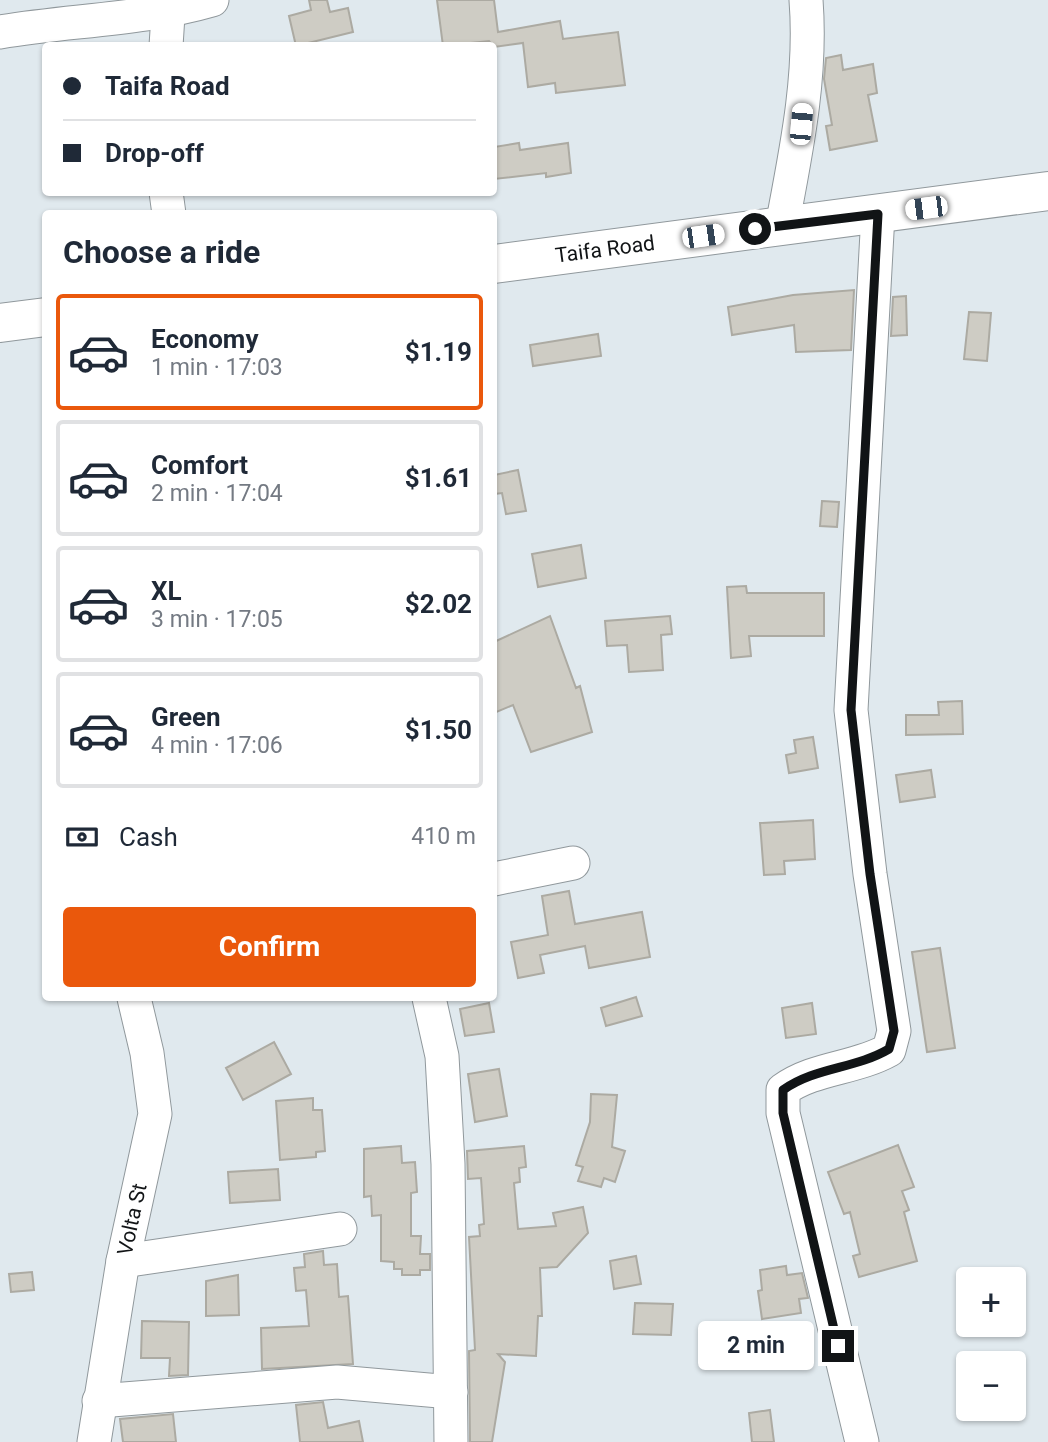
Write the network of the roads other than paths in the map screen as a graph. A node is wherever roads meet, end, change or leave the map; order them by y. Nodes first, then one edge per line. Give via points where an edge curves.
1 (212, 0) edge
2 (806, 0) edge
3 (169, 6) edge
4 (0, 32) edge
5 (166, 42) edge
6 (1048, 191) edge
7 (878, 214) junction
8 (782, 226) junction
9 (497, 264) edge
10 (42, 318) edge
11 (0, 323) edge
12 (573, 863) dead end
13 (497, 878) edge
14 (135, 1001) edge
15 (430, 1001) edge
16 (340, 1229) dead end
17 (123, 1261) junction
18 (451, 1392) junction
19 (99, 1401) junction
20 (94, 1442) edge
21 (451, 1442) edge
22 (862, 1442) edge

1 - 3 street
2 - 8 street via 801,124
3 - 4 street
3 - 5 street
6 - 7 highway, Taifa Road
7 - 8 highway, Taifa Road
7 - 22 street via 851,710 894,1031 889,1049 869,1061 801,1077 783,1090 783,1113
8 - 9 highway, Taifa Road
10 - 11 highway
12 - 13 street
14 - 17 street, Volta St via 155,1114
15 - 18 street via 442,1056
16 - 17 street
17 - 19 street, Volta St
18 - 19 street via 337,1382
18 - 21 street
19 - 20 street, Volta St

